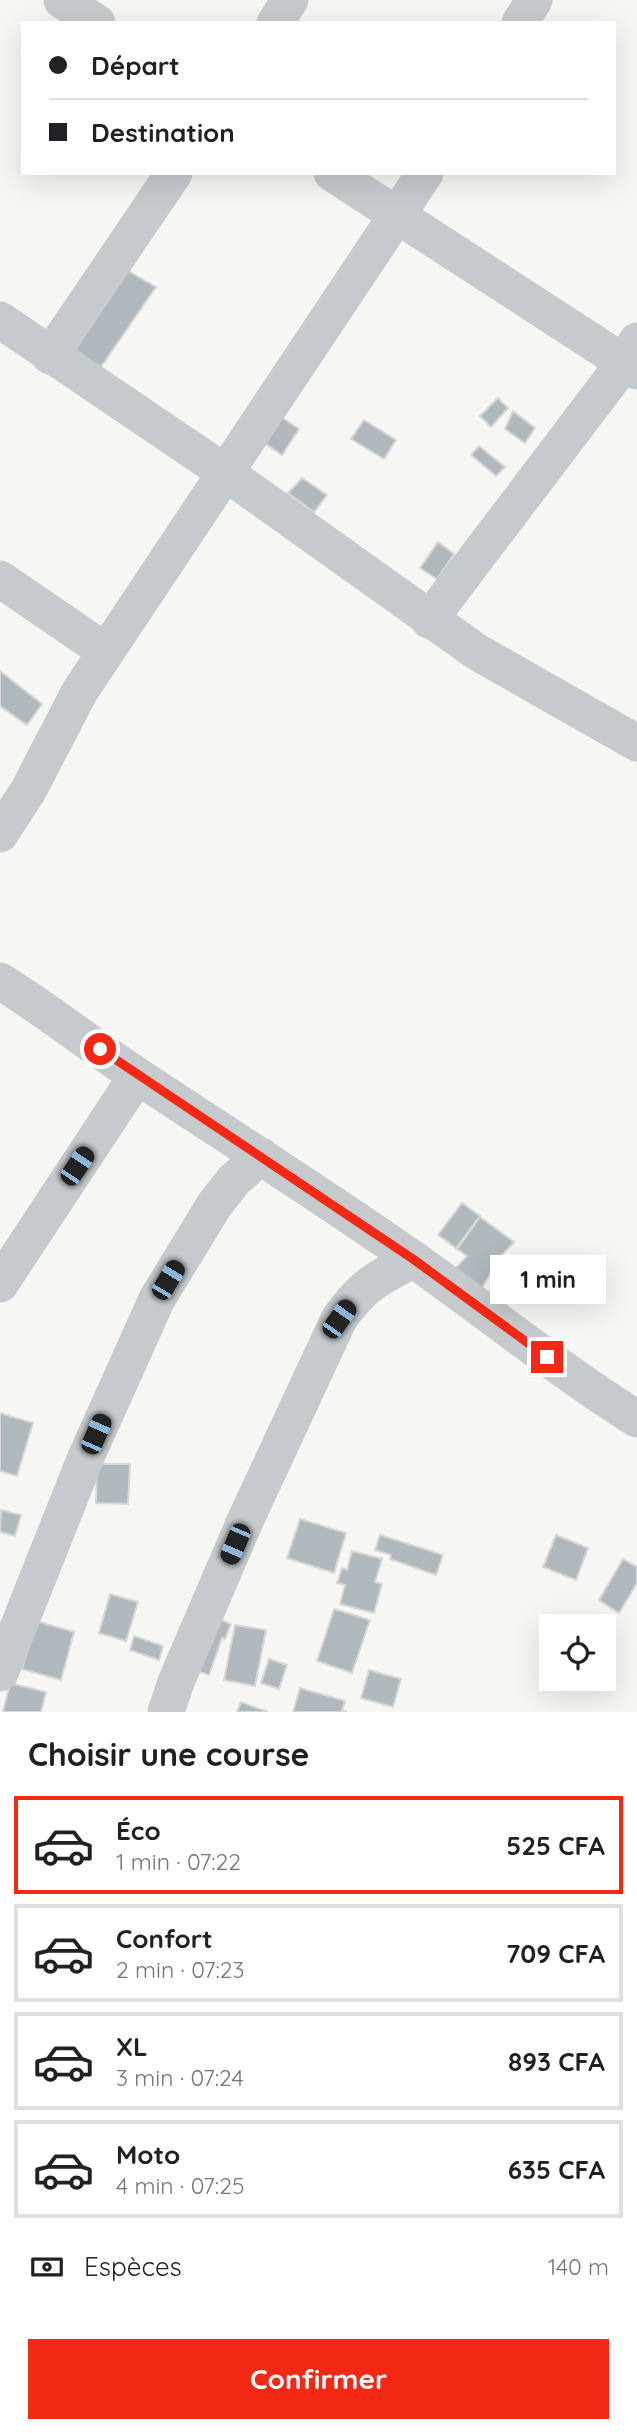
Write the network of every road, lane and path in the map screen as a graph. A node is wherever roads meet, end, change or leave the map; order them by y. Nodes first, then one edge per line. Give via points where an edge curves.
1 (62, 0) edge
2 (290, 0) edge
3 (534, 0) edge
4 (94, 21) edge
5 (276, 21) edge
6 (521, 21) edge
7 (173, 175) edge
8 (335, 175) edge
9 (424, 175) edge
10 (398, 215) junction
11 (0, 320) edge
12 (50, 356) junction
13 (633, 359) edge
14 (226, 473) junction
15 (0, 579) edge
16 (429, 620) junction
17 (105, 652) junction
18 (637, 743) edge
19 (0, 834) edge
20 (0, 981) edge
21 (137, 1076) junction
22 (261, 1156) junction
23 (413, 1259) junction
24 (0, 1284) edge
25 (634, 1412) edge
26 (0, 1673) edge
27 (166, 1712) edge

1 - 4 street
2 - 5 street
3 - 6 street
7 - 12 street
8 - 10 street
9 - 10 street
10 - 13 street
10 - 14 street
11 - 12 street
12 - 14 street
13 - 16 street
14 - 16 street
14 - 17 street
15 - 17 street
16 - 18 street
17 - 19 street
20 - 21 street
21 - 22 street
21 - 24 street
22 - 23 street
22 - 26 street via 215,1204 157,1299 86,1457
23 - 25 street
23 - 27 street via 374,1279 339,1319 245,1521

